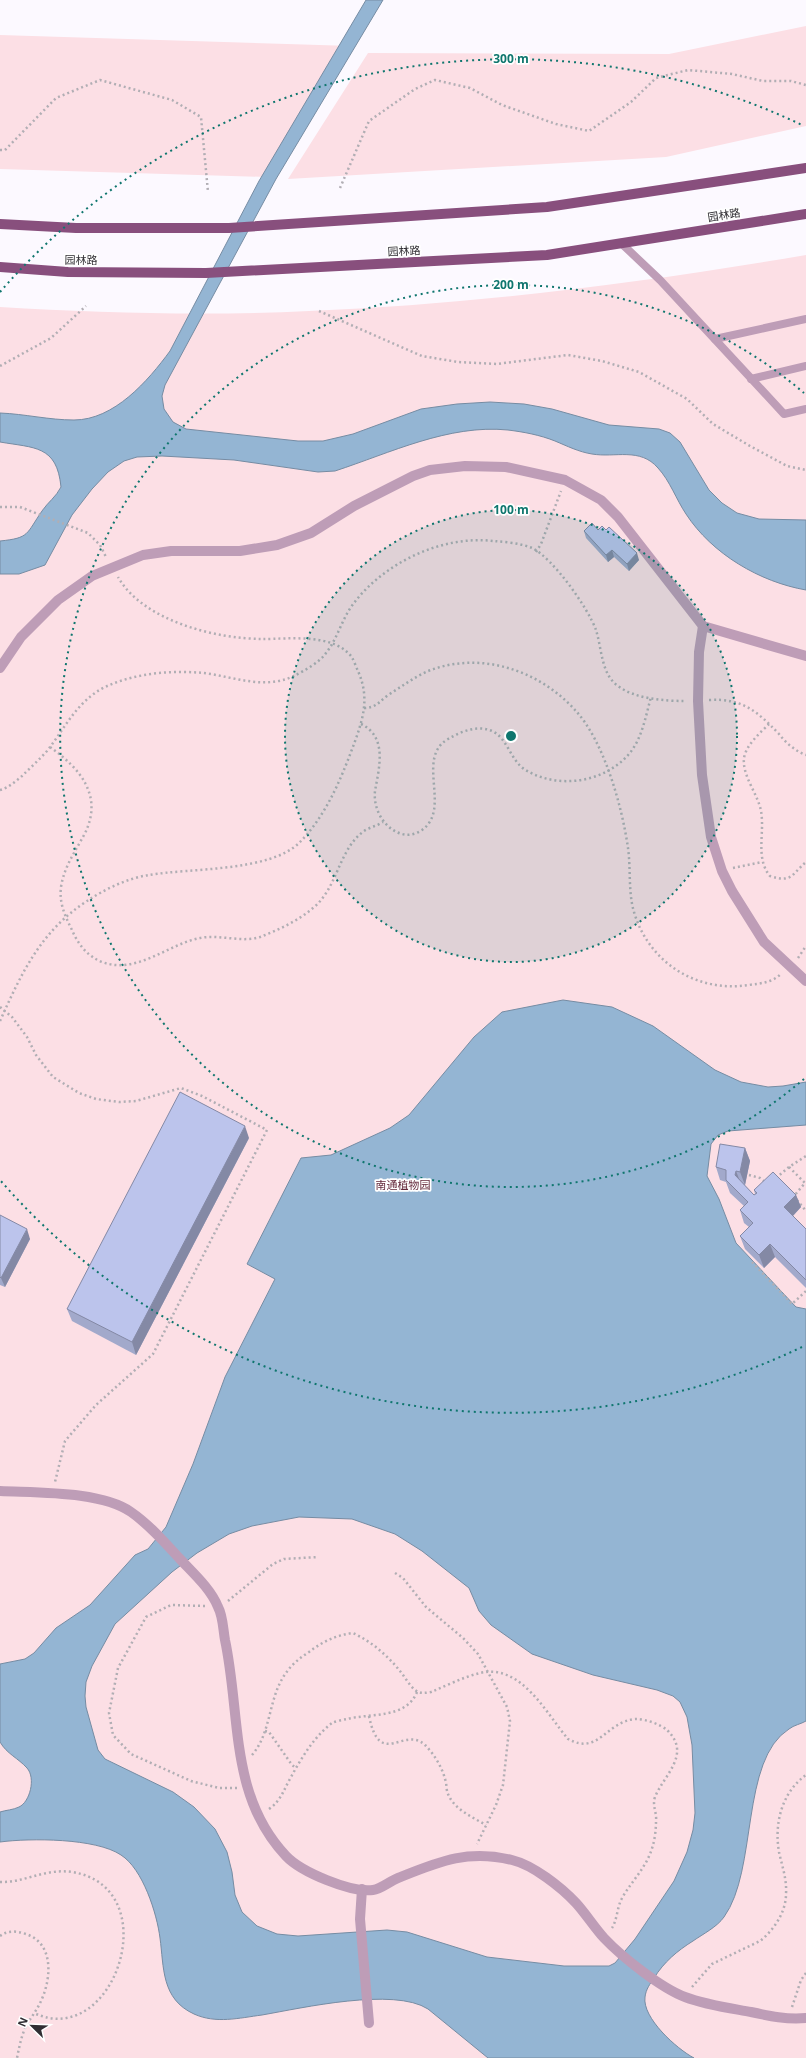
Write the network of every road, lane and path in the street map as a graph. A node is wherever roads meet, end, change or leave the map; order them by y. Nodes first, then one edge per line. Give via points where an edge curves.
1 (806, 85) edge
2 (0, 150) edge
3 (806, 168) edge
4 (340, 188) dead end
5 (208, 192) dead end
6 (806, 214) edge
7 (0, 224) edge
8 (621, 243) junction
9 (0, 267) edge
10 (86, 306) dead end
11 (319, 310) dead end
12 (806, 319) edge
13 (714, 339) junction
14 (0, 366) edge
15 (806, 366) edge
16 (751, 379) junction
17 (806, 409) edge
18 (806, 470) edge
19 (565, 480) junction
20 (0, 507) edge
21 (536, 552) junction
22 (112, 568) junction
23 (703, 626) junction
24 (331, 644) junction
25 (806, 656) edge
26 (0, 668) edge
27 (651, 697) junction
28 (698, 701) junction
29 (364, 708) junction
30 (361, 724) junction
31 (769, 724) junction
32 (50, 747) junction
33 (806, 755) edge
34 (608, 770) junction
35 (0, 790) edge
36 (383, 822) junction
37 (762, 862) junction
38 (806, 862) edge
39 (722, 871) junction
40 (66, 917) junction
41 (806, 946) edge
42 (790, 967) junction
43 (806, 981) edge
44 (0, 1007) edge
45 (5, 1010) junction
46 (0, 1021) edge
47 (806, 1156) edge
48 (789, 1167) junction
49 (749, 1175) dead end
50 (779, 1184) edge
51 (768, 1186) edge
52 (789, 1192) edge
53 (793, 1196) junction
54 (806, 1211) edge
55 (752, 1262) edge
56 (806, 1291) edge
57 (0, 1491) edge
58 (51, 1494) junction
59 (318, 1556) dead end
60 (395, 1572) dead end
61 (219, 1607) junction
62 (489, 1672) junction
63 (417, 1692) junction
64 (369, 1716) junction
65 (265, 1731) junction
66 (240, 1760) junction
67 (296, 1768) junction
68 (806, 1775) edge
69 (246, 1787) junction
70 (258, 1816) junction
71 (486, 1825) junction
72 (476, 1857) junction
73 (0, 1882) edge
74 (362, 1889) junction
75 (0, 1936) edge
76 (605, 1939) junction
77 (806, 1973) edge
78 (687, 1998) junction
79 (34, 2013) junction
80 (806, 2018) edge
81 (789, 2019) junction
82 (369, 2020) dead end
83 (17, 2058) edge

1 - 4 path via 791,81 763,81 732,74 688,70 656,78 631,102 589,130 556,124 502,105 470,88 435,80 415,89 369,121
2 - 5 path via 5,150 56,98 100,80 172,100 201,117
3 - 7 main road via 547,208 229,228 76,228
6 - 8 main road, 园林路
8 - 9 main road, 园林路 via 547,255 206,273 68,272
8 - 13 lane via 660,280
10 - 14 path via 51,338
11 - 18 path via 422,356 458,362 497,364 568,355 602,361 639,372 688,399 713,424 744,443 787,466
12 - 13 lane
13 - 16 lane
15 - 16 lane
16 - 17 lane via 784,414
19 - 21 path
19 - 22 street via 506,467 465,466 430,470 354,506 311,533 277,545 240,551 171,551 143,555
19 - 23 street via 601,500 618,517
20 - 22 path via 20,507 37,512 88,533 100,545
21 - 24 path via 532,548 490,540 468,541 432,548 401,561 376,580 354,602
21 - 27 path via 552,565 584,607 595,629 602,660 609,676 618,686 632,693
22 - 24 path via 121,583 140,601 164,617 187,625 236,637 293,637
22 - 26 street via 92,576 58,600 21,637
23 - 25 street
23 - 28 street via 699,652
24 - 29 path via 351,656 366,700
24 - 32 path via 326,654 296,675 278,683 259,683 179,671 124,679 104,688 71,715
27 - 28 path via 672,701
27 - 34 path via 640,733 630,753
28 - 31 path via 736,701 753,710
28 - 39 street via 711,836
29 - 30 path
29 - 34 path via 378,704 413,678 446,665 488,663 508,668 543,684 575,710 587,726
30 - 36 path via 373,735 380,753 380,772 375,793
30 - 40 path via 348,760 324,810 298,844 281,854 260,861 146,875 88,900
31 - 33 path via 787,743
31 - 37 path via 756,736 744,758 747,774 761,810
32 - 35 path via 22,776
32 - 40 path via 62,756 83,780 93,804 90,823 63,875 61,889
34 - 36 path via 582,780 556,782 544,779 523,769 496,733 480,728 470,729 446,740 435,757 436,801 427,826 412,834 403,834
34 - 42 path via 624,825 634,911 644,934 663,960 682,974 716,986 736,987 766,983
36 - 40 path via 365,830 352,843 331,887 313,908 285,926 258,937 199,938 184,942 160,955 115,964 103,962 81,946
37 - 38 path via 770,876 785,880
37 - 39 path
39 - 42 street via 764,942
40 - 45 path via 47,936 31,958
41 - 42 path
42 - 43 street
44 - 45 path
45 - 46 path
45 - 58 path via 27,1037 36,1055 53,1077 78,1093 96,1099 119,1102 136,1101 180,1088 202,1096 267,1130 152,1354 96,1405 65,1441
47 - 48 path
48 - 50 path via 774,1180
48 - 53 path via 805,1183
49 - 51 path via 760,1178
52 - 53 path
53 - 54 path
55 - 56 path via 792,1304
57 - 58 street
58 - 61 street via 75,1495 130,1511 156,1533
59 - 61 path via 284,1559 272,1564 234,1598
60 - 62 path via 403,1578 426,1607 463,1638 478,1654
61 - 66 street via 230,1664
61 - 69 path via 171,1605 146,1617 118,1668 109,1713 113,1735 131,1754 191,1781 219,1788
62 - 63 path via 431,1692
62 - 71 path via 510,1721 503,1785
62 - 76 path via 500,1672 521,1683 568,1739 576,1743 592,1743 621,1722 636,1719 665,1728 673,1736 677,1747 675,1760 655,1798 653,1845 639,1876 620,1902 614,1926
63 - 64 path via 414,1700 406,1707 395,1712
63 - 65 path via 386,1654 360,1636 344,1634 330,1638 312,1649 285,1673
64 - 67 path via 333,1722 308,1749
64 - 71 path via 376,1738 384,1743 394,1745 413,1739 424,1744 443,1772 448,1794 456,1805
65 - 66 path via 261,1744 253,1754
65 - 67 path via 269,1732
66 - 69 street
67 - 70 path via 283,1795 274,1806
68 - 78 path via 787,1796 779,1820 779,1851 786,1895 784,1908 778,1920 767,1936 760,1941 712,1964 699,1977
69 - 70 street
70 - 74 street via 288,1859 323,1879 345,1887
71 - 72 path via 478,1842
72 - 74 street via 452,1858 391,1881 374,1891
72 - 76 street via 513,1860 543,1874 576,1903
73 - 79 path via 55,1871 72,1872 105,1888 117,1903 123,1924 123,1948 119,1966 102,1996 69,2018 55,2020
74 - 82 street via 360,1918
75 - 79 path via 16,1931 29,1935 40,1942 47,1955 48,1985
76 - 78 street via 663,1986
77 - 81 path via 801,1980
78 - 81 street via 715,2006
79 - 83 path via 25,2029
80 - 81 street

